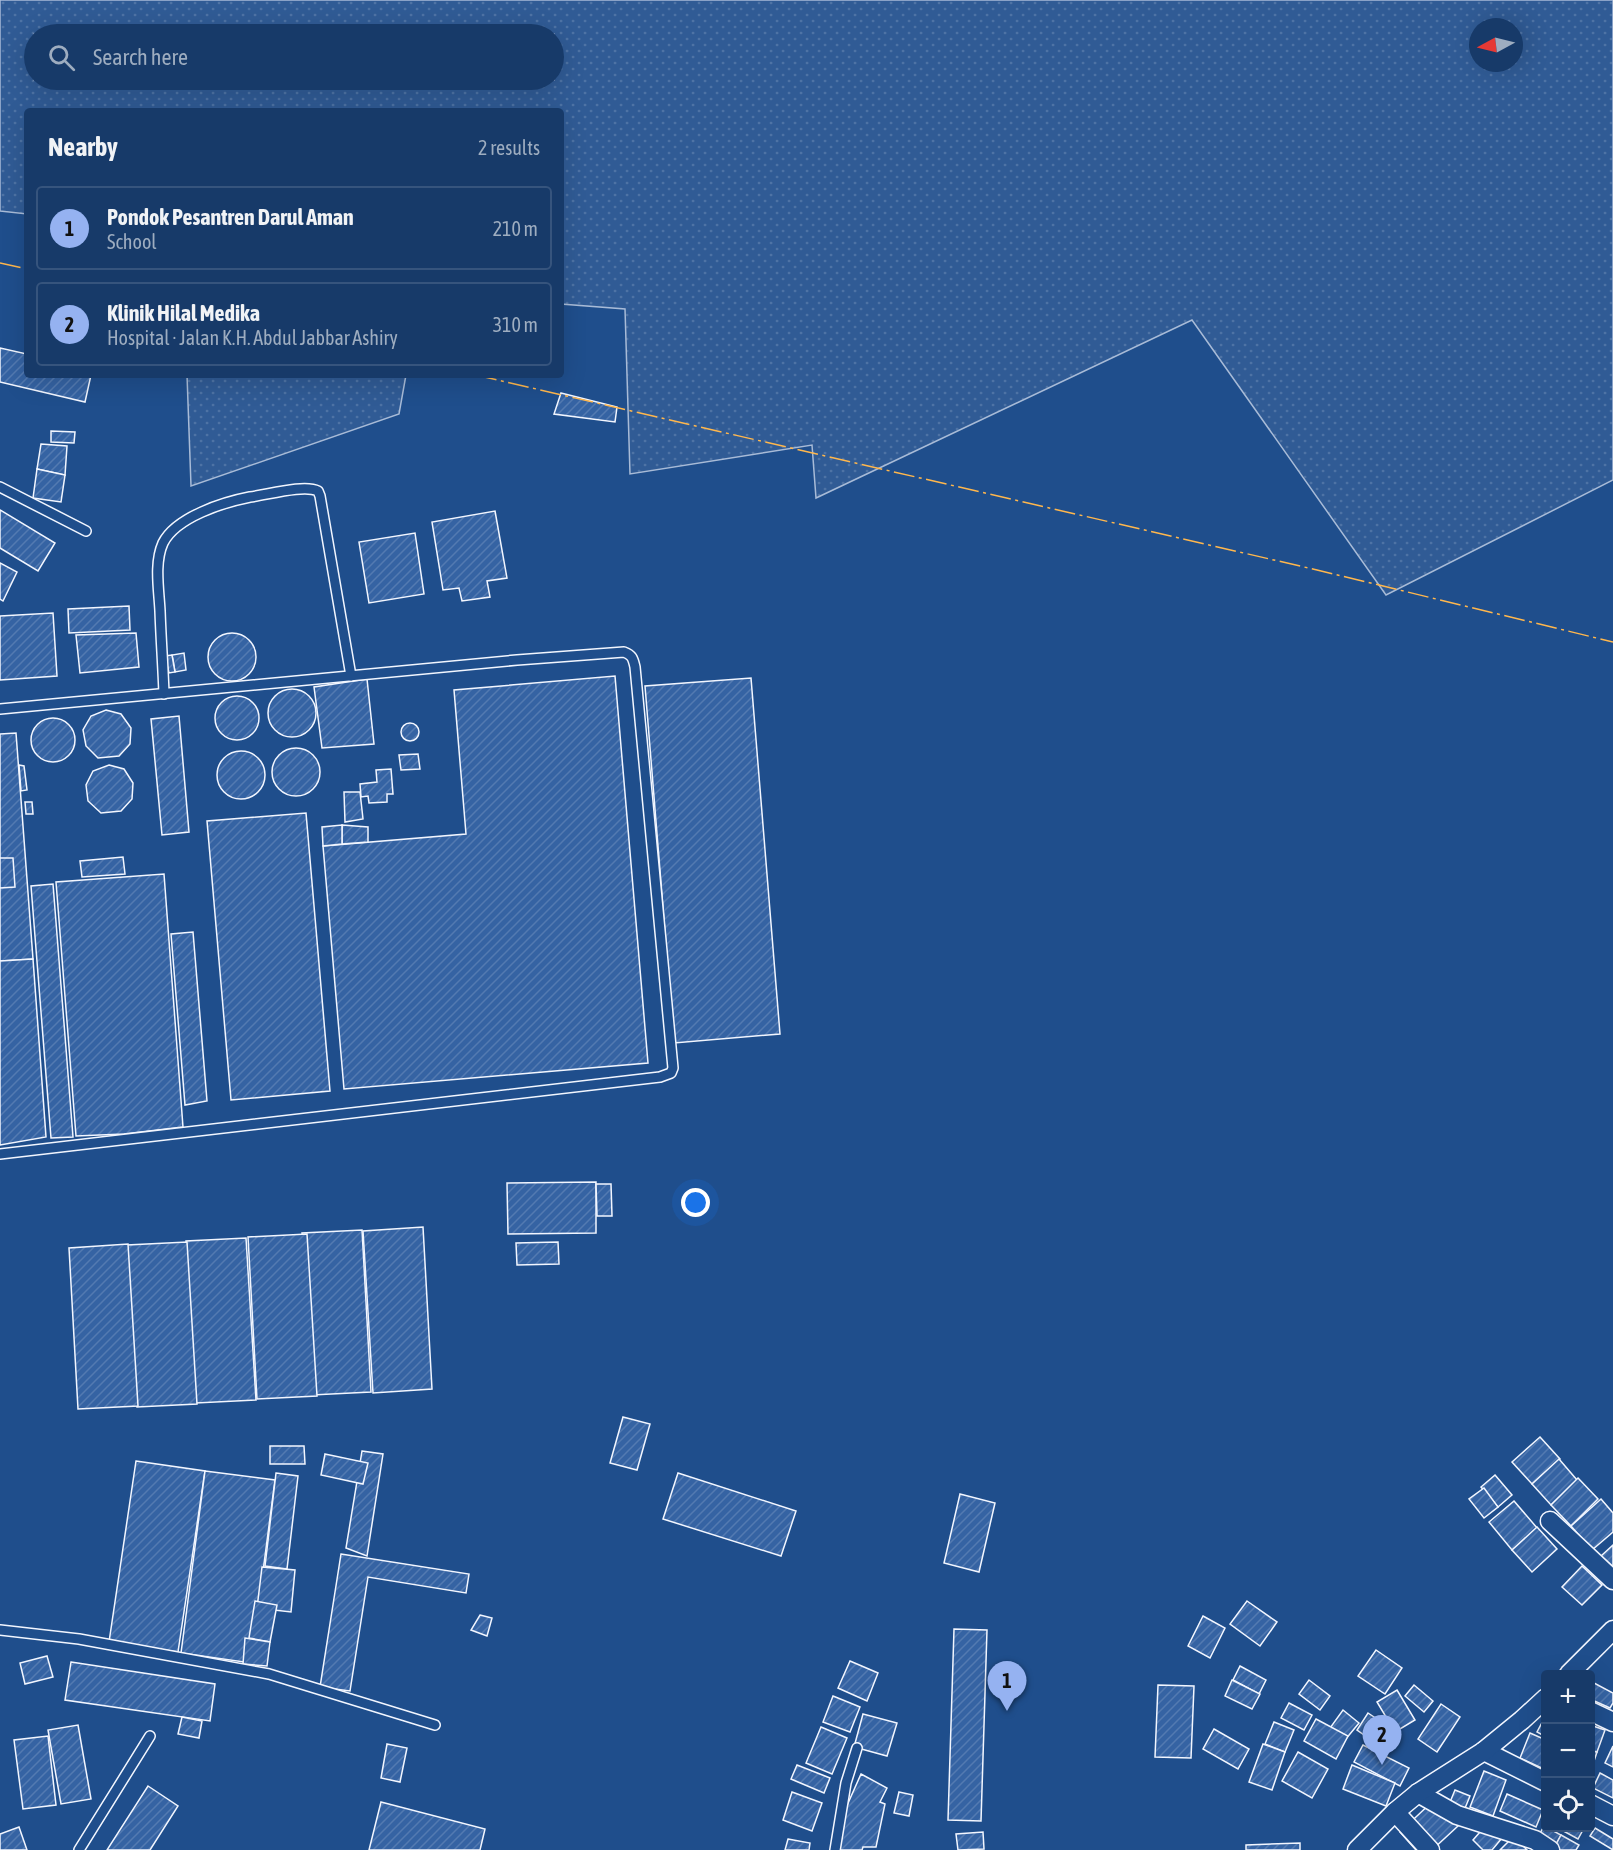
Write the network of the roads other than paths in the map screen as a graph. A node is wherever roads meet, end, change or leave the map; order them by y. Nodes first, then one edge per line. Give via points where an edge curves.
1 (0, 487) edge
2 (86, 531) dead end
3 (351, 676) junction
4 (164, 694) junction
5 (0, 709) edge
6 (0, 1154) edge
7 (1550, 1521) dead end
8 (1613, 1580) edge
9 (0, 1630) edge
10 (1613, 1630) edge
11 (1573, 1670) edge
12 (1541, 1702) edge
13 (1595, 1714) edge
14 (1613, 1722) edge
15 (435, 1725) dead end
16 (150, 1736) dead end
17 (857, 1748) dead end
18 (1484, 1751) junction
19 (1541, 1780) edge
20 (1418, 1793) junction
21 (1595, 1807) edge
22 (1395, 1812) junction
23 (1613, 1816) edge
24 (79, 1850) edge
25 (835, 1850) edge
26 (1357, 1850) edge
27 (1430, 1850) edge
28 (1550, 1850) edge

1 - 2 lane
3 - 4 lane
3 - 4 lane via 320,496 312,489 294,490 242,499 201,513 182,522 164,541 158,576
3 - 6 lane via 630,654 673,1071 660,1077
4 - 5 lane
7 - 8 street
9 - 15 lane via 79,1639 269,1674
10 - 11 street
12 - 18 street
13 - 14 street
16 - 24 lane
17 - 25 lane via 846,1783
18 - 19 street
18 - 20 street
20 - 22 street
20 - 28 street via 1457,1815 1534,1840
21 - 23 street
22 - 26 street
22 - 27 street

